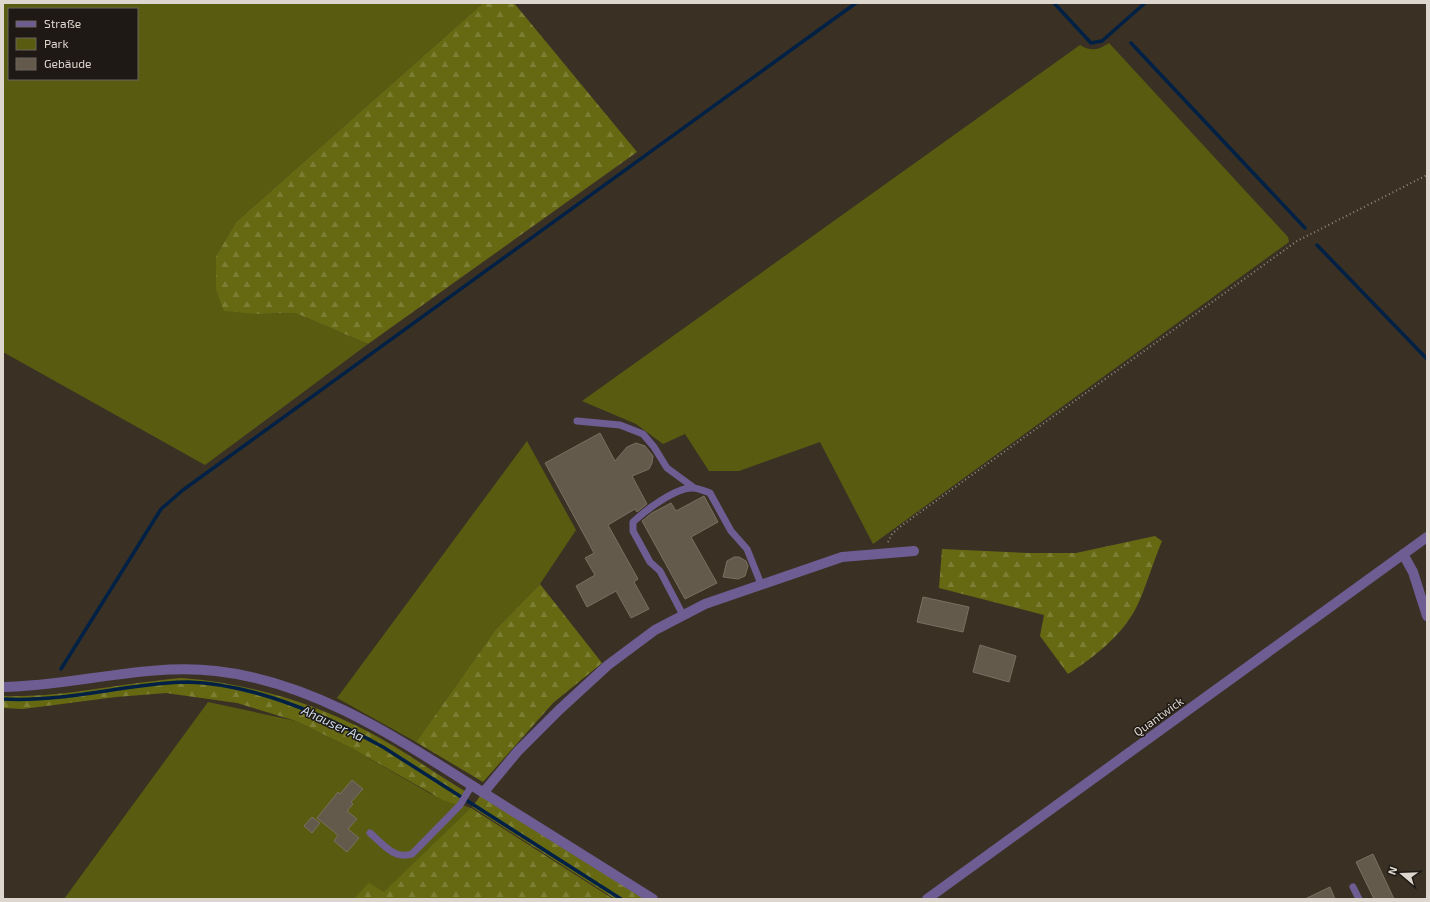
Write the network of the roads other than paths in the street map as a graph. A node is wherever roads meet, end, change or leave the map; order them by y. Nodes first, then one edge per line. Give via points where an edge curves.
1 (577, 420) dead end
2 (693, 487) junction
3 (1427, 537) edge
4 (914, 551) dead end
5 (1403, 554) junction
6 (761, 584) junction
7 (683, 616) junction
8 (1427, 616) edge
9 (3, 687) edge
10 (470, 789) junction
11 (483, 793) junction
12 (370, 833) dead end
13 (1353, 887) dead end
14 (653, 899) edge
15 (927, 899) edge
16 (1359, 899) edge

1 - 2 lane via 620,425 643,434 667,468
2 - 6 lane via 710,493 731,531 747,549
2 - 7 lane via 677,491 633,522 633,531 650,562 660,571
3 - 5 street, Quantwick
4 - 6 street via 842,557
5 - 8 street via 1413,572
5 - 15 street, Quantwick
6 - 7 street via 705,604
7 - 11 street via 655,630 608,665 523,746
9 - 10 street via 152,671 192,670 244,674 279,684 349,712 376,726
10 - 11 street
10 - 12 lane via 460,805 419,848 407,856 395,854
11 - 14 street
13 - 16 lane

